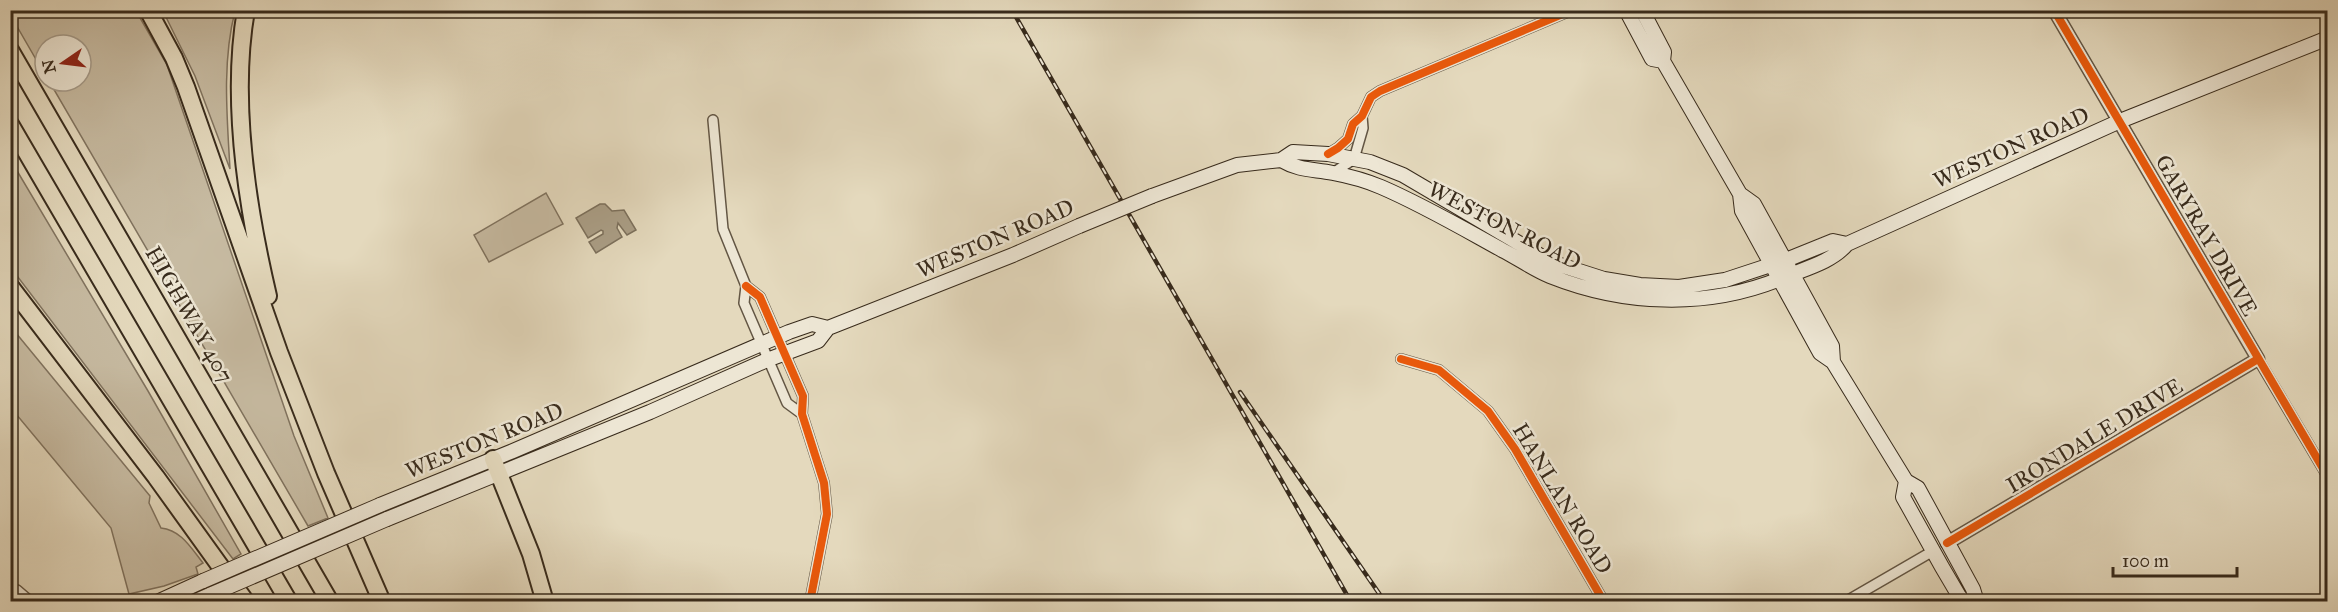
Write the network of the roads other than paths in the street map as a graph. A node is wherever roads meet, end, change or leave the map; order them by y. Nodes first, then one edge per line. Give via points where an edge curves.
1 (148, 10) edge
2 (246, 10) edge
3 (1572, 10) edge
4 (1626, 10) edge
5 (1641, 10) edge
6 (2054, 10) edge
7 (2328, 38) edge
8 (10, 50) edge
9 (1664, 61) junction
10 (1362, 116) junction
11 (713, 120) dead end
12 (2120, 121) junction
13 (10, 124) edge
14 (1328, 154) junction
15 (1354, 159) junction
16 (1281, 160) junction
17 (1332, 173) junction
18 (1740, 194) junction
19 (1848, 244) junction
20 (1786, 260) junction
21 (1773, 265) junction
22 (1793, 273) junction
23 (1780, 279) junction
24 (10, 286) edge
25 (746, 286) junction
26 (10, 303) edge
27 (828, 328) junction
28 (777, 337) junction
29 (760, 344) junction
30 (783, 354) junction
31 (1401, 359) dead end
32 (2258, 359) junction
33 (767, 360) junction
34 (1833, 362) junction
35 (293, 390) junction
36 (97, 400) junction
37 (801, 414) junction
38 (496, 466) junction
39 (2328, 477) edge
40 (1906, 481) junction
41 (1947, 543) junction
42 (1934, 551) junction
43 (10, 588) edge
44 (31, 602) edge
45 (157, 602) edge
46 (194, 602) edge
47 (246, 602) edge
48 (289, 602) edge
49 (330, 602) edge
50 (382, 602) edge
51 (545, 602) edge
52 (810, 602) edge
53 (1604, 602) edge
54 (1845, 602) edge
55 (1965, 602) edge
56 (1977, 602) edge

1 - 35 highway via 186,87
2 - 35 highway via 240,79 246,170 265,280
3 - 10 street via 1380,91 1371,97
4 - 9 main road via 1652,59
5 - 9 main road via 1664,52
6 - 12 street, GARYRAY DRIVE
7 - 12 main road, WESTON ROAD
8 - 49 highway, HIGHWAY 407
9 - 18 main road
10 - 14 street via 1353,124 1348,139
10 - 15 street via 1363,128
11 - 25 street via 723,229
12 - 19 main road, WESTON ROAD
12 - 32 street, GARYRAY DRIVE
13 - 48 highway
14 - 15 main road, WESTON ROAD
14 - 16 main road, WESTON ROAD via 1293,152
15 - 17 street
15 - 21 main road, WESTON ROAD via 1403,175 1551,262 1604,279 1679,287
16 - 17 main road, WESTON ROAD via 1295,168
16 - 27 main road, WESTON ROAD, bridge via 1237,165 1152,196
17 - 23 main road, WESTON ROAD via 1379,186 1548,275 1602,293 1646,300 1698,299
18 - 20 main road via 1754,204
18 - 21 main road via 1742,211
19 - 20 main road, WESTON ROAD via 1833,241
19 - 22 main road, WESTON ROAD via 1838,255
20 - 21 main road, WESTON ROAD
20 - 22 main road
21 - 23 main road
22 - 23 main road, WESTON ROAD
22 - 34 main road via 1832,346
23 - 34 main road via 1820,353
24 - 36 highway
25 - 28 street via 760,297
25 - 29 street via 744,303
26 - 36 highway
27 - 28 main road, WESTON ROAD via 812,324
27 - 30 main road, WESTON ROAD via 818,340
28 - 29 main road, WESTON ROAD
28 - 30 street
29 - 33 street
29 - 38 main road, WESTON ROAD
30 - 33 main road, WESTON ROAD
30 - 37 street via 803,396
31 - 53 street, HANLAN ROAD via 1439,370 1488,411 1515,449
32 - 39 street, GARYRAY DRIVE
32 - 41 street, IRONDALE DRIVE
33 - 37 street via 787,403
33 - 38 main road, WESTON ROAD via 650,412
34 - 40 main road
35 - 50 highway
36 - 47 highway
37 - 52 street via 824,483 826,514
38 - 45 main road, WESTON ROAD, bridge via 380,505
38 - 46 main road, WESTON ROAD, bridge via 387,519
38 - 51 highway via 531,554
40 - 41 main road via 1918,488
40 - 42 main road via 1903,497
41 - 42 main road
41 - 56 main road
42 - 54 street
42 - 55 main road
43 - 44 street

